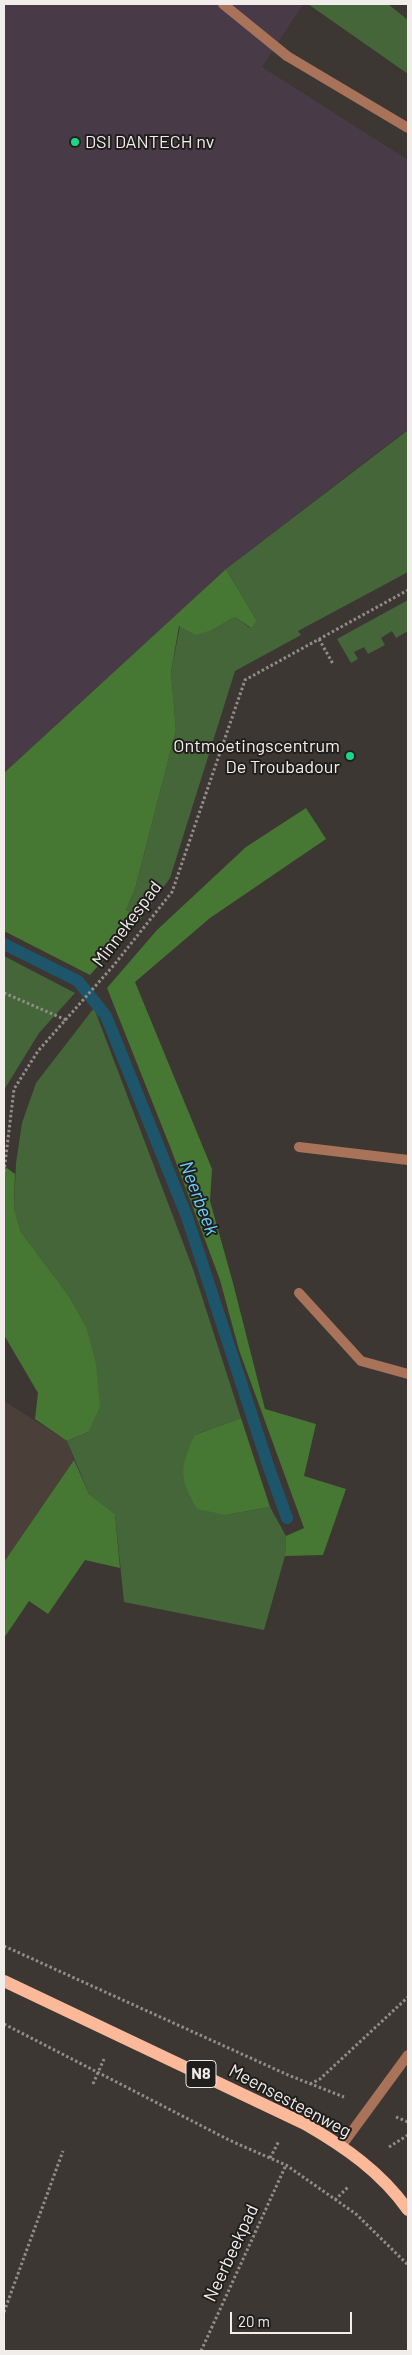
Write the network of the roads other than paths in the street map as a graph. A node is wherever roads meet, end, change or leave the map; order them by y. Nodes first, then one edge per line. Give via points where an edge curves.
1 (223, 4) edge
2 (408, 128) edge
3 (299, 1147) dead end
4 (408, 1160) edge
5 (299, 1294) dead end
6 (408, 1374) edge
7 (4, 1981) edge
8 (408, 2055) edge
9 (342, 2145) junction
10 (406, 2204) edge

1 - 2 street via 287,56
3 - 4 street
5 - 6 street via 361,1361
7 - 9 main road, Meensesteenweg / N8 via 305,2124
8 - 9 street
9 - 10 main road, Meensesteenweg / N8 via 372,2168

